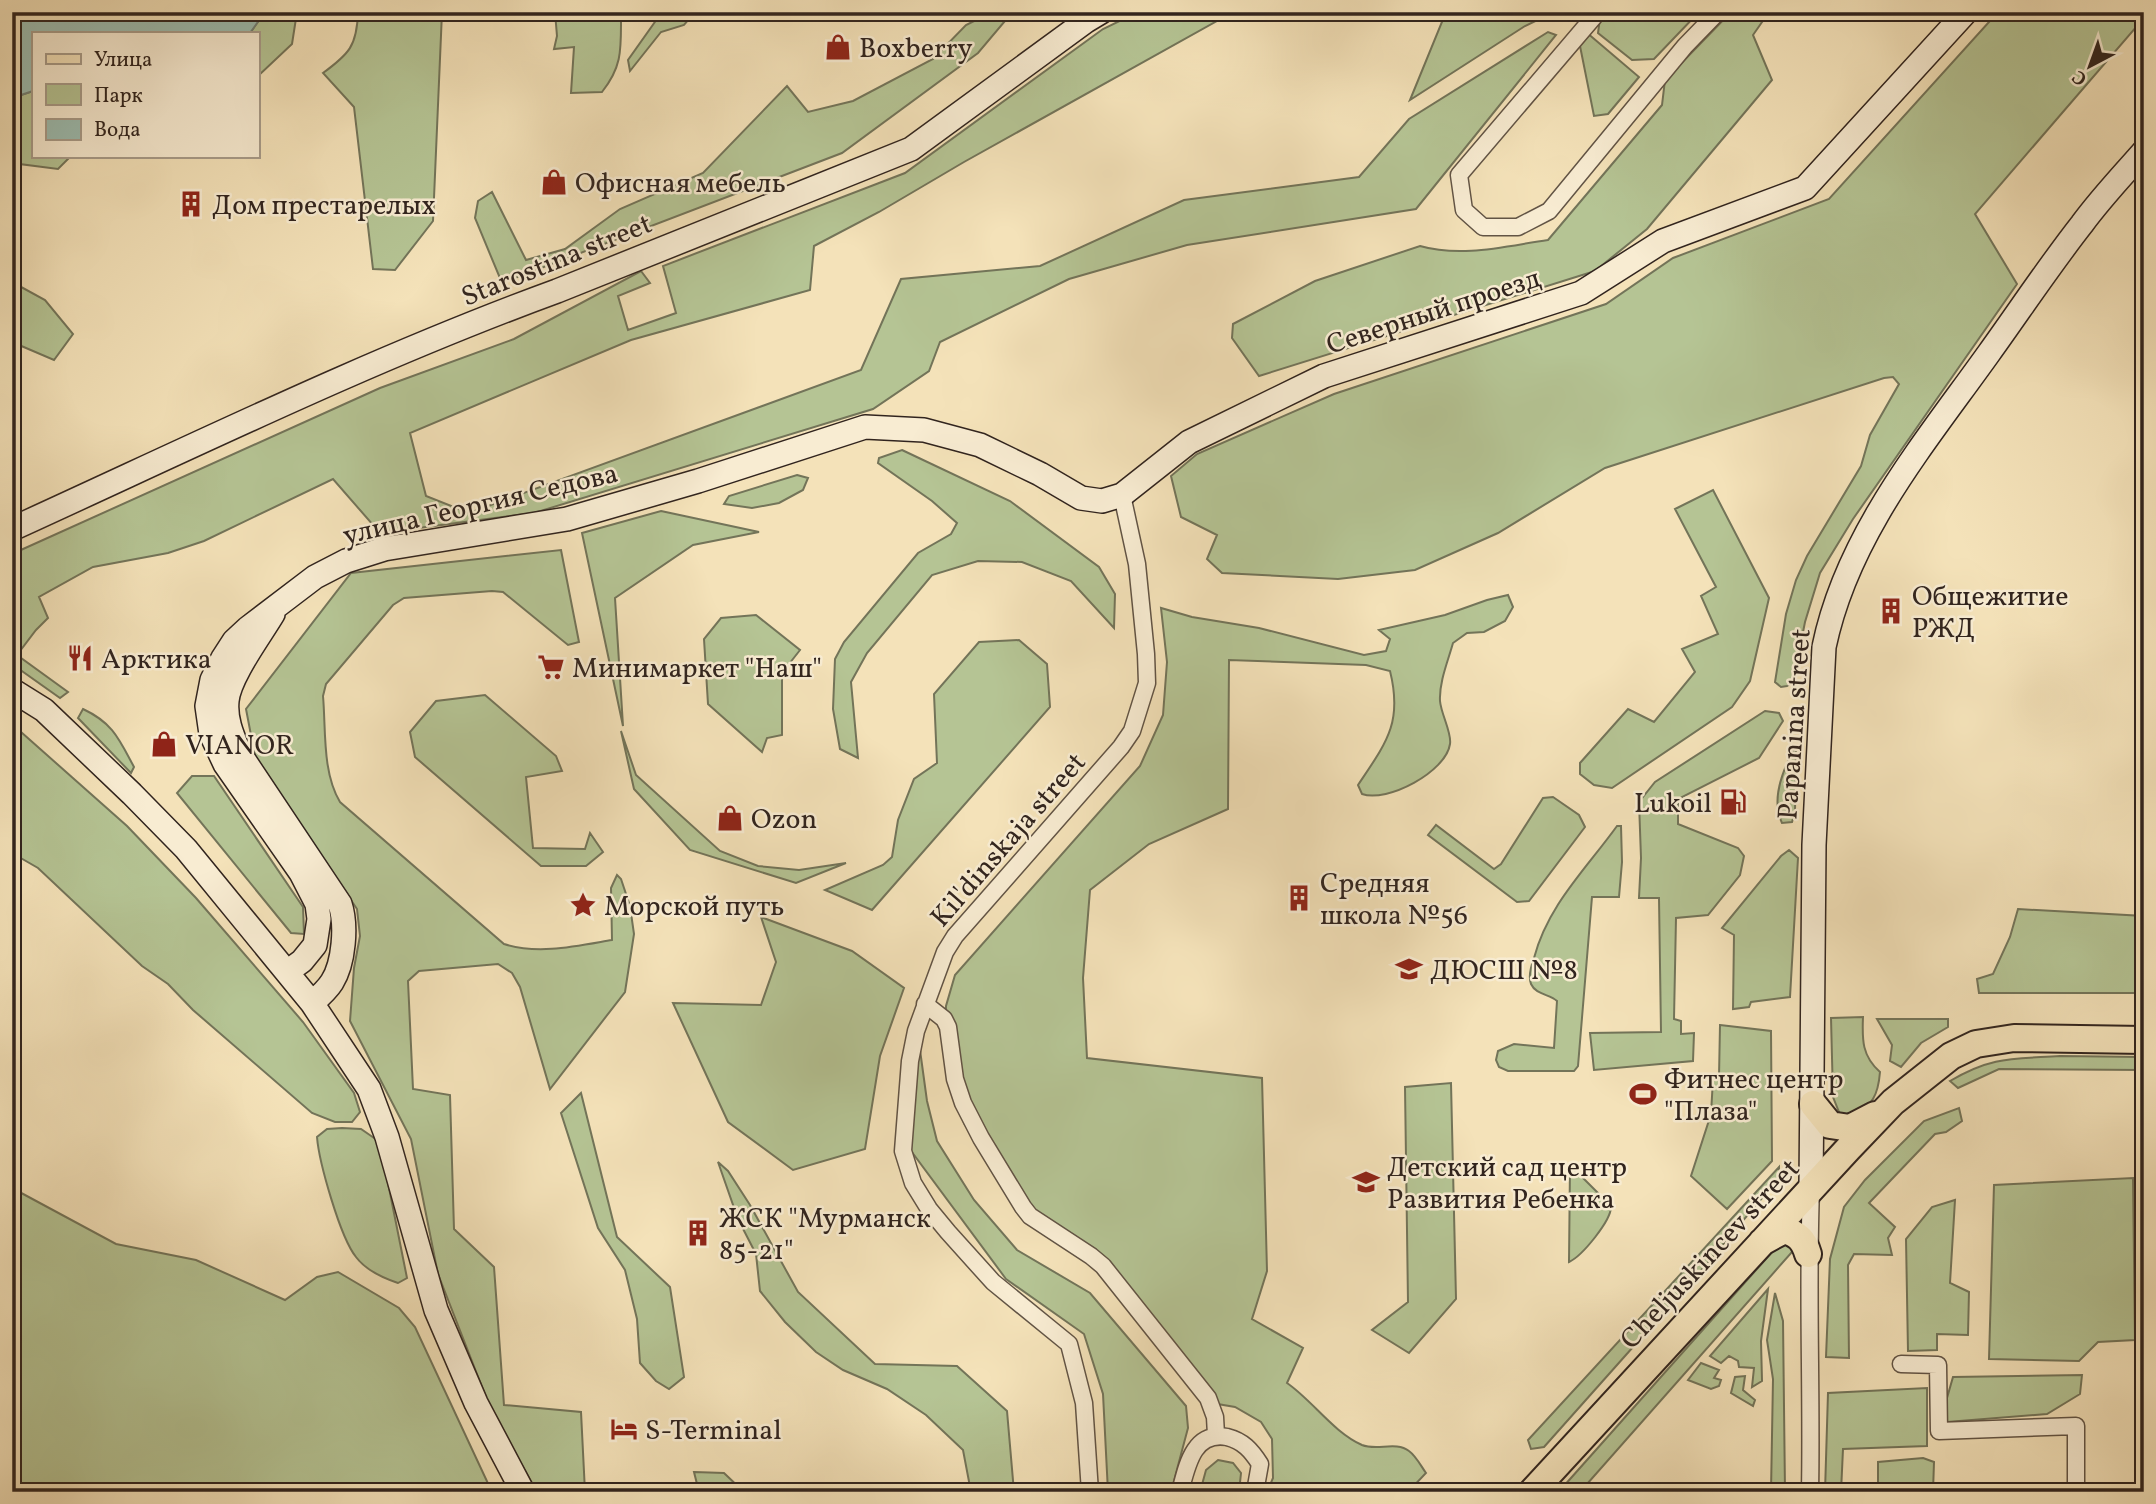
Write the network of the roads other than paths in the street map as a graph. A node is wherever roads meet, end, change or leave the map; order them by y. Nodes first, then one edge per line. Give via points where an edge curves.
1 (1101, 12) edge
2 (1598, 12) edge
3 (1718, 12) edge
4 (1966, 12) edge
5 (2142, 154) edge
6 (1122, 495) junction
7 (12, 529) edge
8 (277, 606) junction
9 (12, 690) edge
10 (287, 972) junction
11 (312, 1003) junction
12 (925, 1004) junction
13 (2144, 1040) edge
14 (1894, 1102) junction
15 (1813, 1104) junction
16 (1811, 1189) junction
17 (1761, 1243) junction
18 (1808, 1254) junction
19 (1901, 1364) dead end
20 (1216, 1435) junction
21 (523, 1492) edge
22 (1090, 1492) edge
23 (1180, 1492) edge
24 (1255, 1492) edge
25 (1532, 1492) edge
26 (1810, 1492) edge
27 (2076, 1492) edge

1 - 7 street, Starostina street via 911,149 372,366
2 - 3 street via 1460,175 1464,209 1483,227 1518,227 1549,211
4 - 6 street, Северный проезд via 1805,188 1662,241 1581,293 1324,376 1189,442
5 - 15 street, Papanina street via 2076,232 1908,464 1875,517 1830,616 1824,647 1814,845
6 - 8 street, улица Георгия Седова via 1102,500 1081,498 980,445 924,430 865,427 567,520 371,553 315,577
6 - 12 street, Kil'dinskaja street via 1137,564 1146,654 1147,683 1132,731 956,936 944,952
8 - 10 street, улица Георгия Седова via 247,628 223,658 212,680 207,713 225,764 301,873 317,904 315,944
8 - 11 street, улица Георгия Седова via 229,692 227,712 240,754 344,915 337,974
9 - 10 street via 44,710 186,849
10 - 11 street
11 - 21 street via 369,1090 387,1137 436,1310 476,1403
12 - 20 street via 948,1027 963,1103 1023,1207 1103,1266 1208,1398
12 - 22 street, Kil'dinskaja street via 909,1061 903,1151 913,1183 993,1282 1069,1343 1084,1403
13 - 14 main road, Cheljuskincev street via 2014,1038 1976,1044 1951,1056
14 - 15 main road via 1850,1128 1830,1125
14 - 16 main road, Cheljuskincev street
15 - 16 street, Papanina street
16 - 17 main road, Cheljuskincev street
16 - 18 street
17 - 18 main road via 1784,1230 1804,1242
17 - 25 main road, Cheljuskincev street
18 - 26 street
19 - 27 street via 1938,1365 1939,1431 2076,1426
20 - 23 street via 1203,1439 1194,1452
20 - 24 street via 1236,1439 1251,1449 1260,1464

